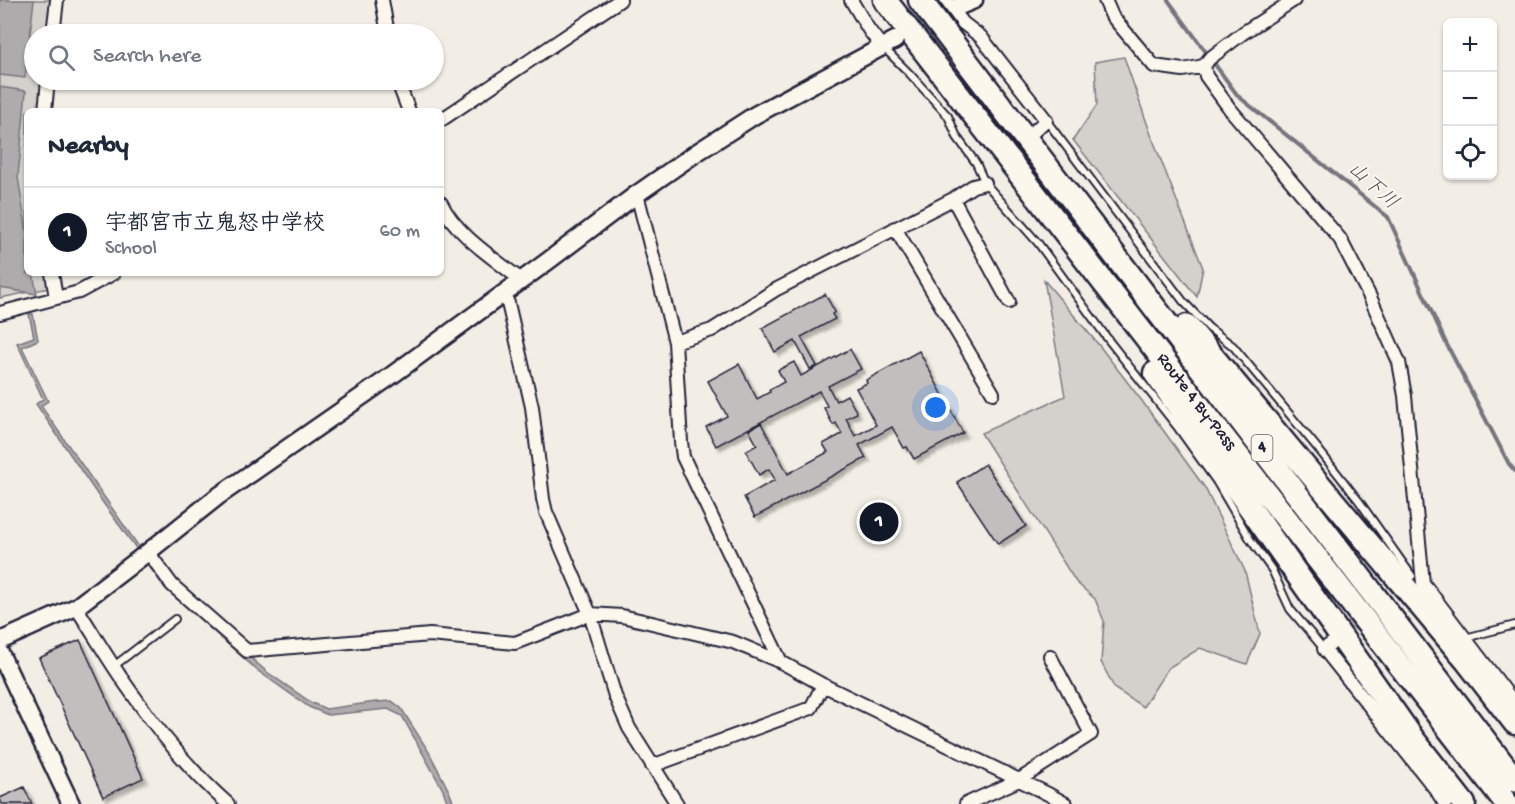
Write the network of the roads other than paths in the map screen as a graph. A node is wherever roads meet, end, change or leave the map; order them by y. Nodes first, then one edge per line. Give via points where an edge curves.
1 (57, 0) edge
2 (382, 0) edge
3 (620, 0) edge
4 (851, 0) edge
5 (885, 0) edge
6 (920, 0) edge
7 (974, 0) edge
8 (1105, 0) edge
9 (1294, 0) edge
10 (952, 4) edge
11 (54, 24) edge
12 (386, 24) edge
13 (889, 44) junction
14 (1204, 66) junction
15 (47, 90) edge
16 (401, 90) edge
17 (45, 108) edge
18 (408, 108) edge
19 (444, 118) edge
20 (1046, 120) junction
21 (1026, 139) junction
22 (985, 183) junction
23 (637, 194) junction
24 (953, 199) junction
25 (444, 208) edge
26 (1052, 216) junction
27 (895, 228) junction
28 (52, 276) edge
29 (108, 276) edge
30 (521, 280) junction
31 (503, 293) junction
32 (56, 298) junction
33 (1009, 302) dead end
34 (0, 313) edge
35 (675, 342) junction
36 (993, 393) dead end
37 (148, 552) junction
38 (1414, 576) junction
39 (76, 607) junction
40 (590, 614) junction
41 (175, 619) dead end
42 (1515, 625) edge
43 (1465, 638) junction
44 (0, 641) edge
45 (1327, 646) joint
46 (0, 652) edge
47 (1050, 656) dead end
48 (781, 662) junction
49 (114, 666) junction
50 (823, 685) junction
51 (1515, 704) edge
52 (1515, 723) edge
53 (1490, 764) junction
54 (652, 766) junction
55 (1019, 780) junction
56 (1515, 780) edge
57 (71, 804) edge
58 (228, 804) edge
59 (677, 804) edge
60 (966, 804) edge
61 (1066, 804) edge
62 (1445, 804) edge
63 (1464, 804) edge
64 (1507, 804) edge

1 - 11 street
2 - 12 street
3 - 19 street
4 - 13 street via 869,30
5 - 26 highway, Route 4 By-Pass / 4
6 - 21 highway, Route 4 By-Pass / 4
7 - 10 street
8 - 14 street via 1112,16 1154,66 1184,70
9 - 14 street via 1243,33
10 - 20 street via 963,23 981,37
13 - 22 lane via 948,116
13 - 23 street via 755,115
14 - 38 street via 1206,76 1230,109 1340,238 1399,362 1405,396
15 - 17 street
16 - 18 street
20 - 21 street
20 - 38 lane via 1182,301 1233,346 1319,450
21 - 52 highway via 1059,169
21 - 53 highway, Route 4 By-Pass / 4
22 - 24 street
22 - 45 lane via 1038,243 1178,428 1272,570 1290,609
23 - 30 street
23 - 35 street
24 - 27 street
24 - 33 street
25 - 30 street via 463,233
26 - 53 highway, Route 4 By-Pass / 4
26 - 63 highway via 1088,279 1413,739
27 - 35 street via 775,290 712,330
27 - 36 street
28 - 32 street
29 - 32 street via 79,292
30 - 31 street
31 - 37 street via 217,497
31 - 40 street via 532,407 546,512
32 - 34 street
35 - 48 street via 683,457
37 - 39 street
37 - 40 street via 172,585 247,651 430,635 515,644
38 - 43 street
39 - 44 street
39 - 49 street
40 - 48 street via 622,616 733,642
40 - 54 street via 615,696
41 - 49 lane
42 - 43 lane
43 - 51 street
45 - 62 street
46 - 57 street
47 - 55 street via 1091,734
48 - 50 street
49 - 58 street via 168,740
50 - 54 street via 811,708
50 - 55 street
53 - 56 highway, Route 4 By-Pass / 4
53 - 64 highway, Route 4 By-Pass / 4
54 - 59 street
55 - 60 street
55 - 61 street

